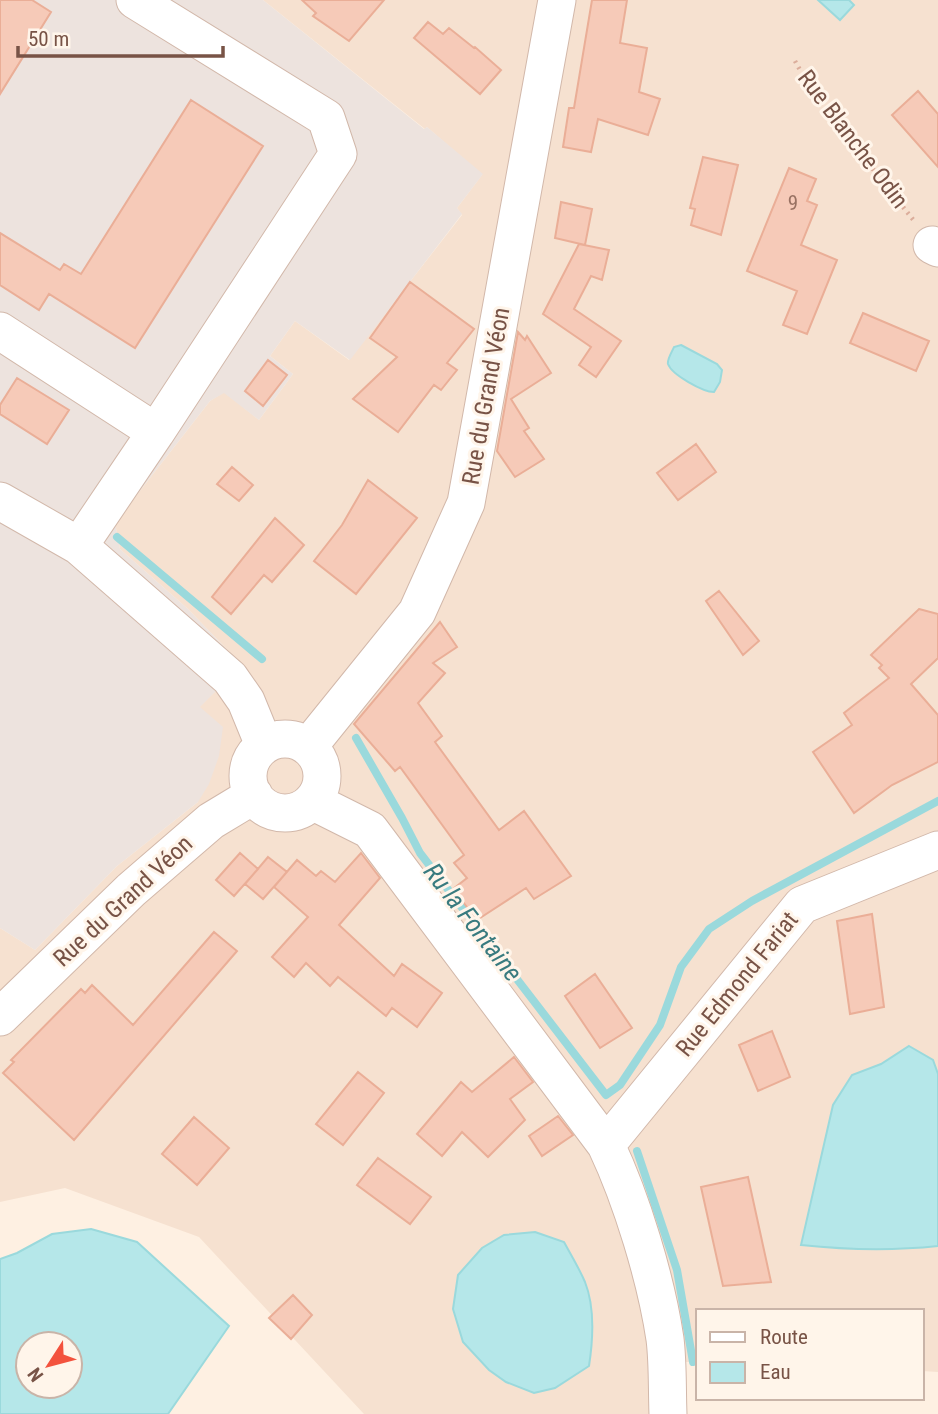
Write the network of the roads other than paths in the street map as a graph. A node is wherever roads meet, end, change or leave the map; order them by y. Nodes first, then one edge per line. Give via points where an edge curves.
1 (135, 0) edge
2 (557, 0) edge
3 (0, 331) edge
4 (156, 432) junction
5 (0, 501) edge
6 (79, 546) junction
7 (264, 745) junction
8 (308, 747) junction
9 (254, 795) junction
10 (312, 801) junction
11 (938, 850) edge
12 (0, 1017) edge
13 (606, 1145) junction
14 (668, 1414) edge

1 - 4 street via 326,118 338,154
2 - 8 street, Rue du Grand Véon via 466,503 417,612
3 - 4 street
4 - 6 street
5 - 6 street
6 - 7 street via 230,678 246,701
7 - 8 street via 287,739
7 - 9 street via 250,763 249,785
8 - 10 street via 321,767 322,779
9 - 10 street via 261,804 282,813
9 - 12 street, Rue du Grand Véon via 211,821 131,890
10 - 13 street via 370,830
11 - 13 street, Rue Edmond Fariat via 802,905
13 - 14 street via 653,1283 665,1341

